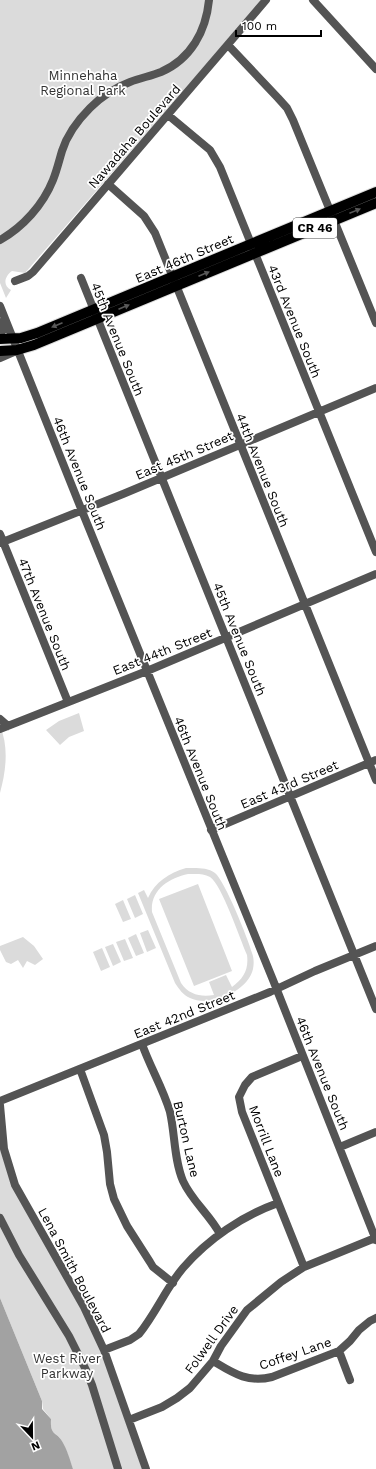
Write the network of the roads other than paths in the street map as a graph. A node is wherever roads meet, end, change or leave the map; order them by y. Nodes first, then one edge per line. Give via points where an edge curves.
1 (209, 0) edge
2 (266, 0) edge
3 (313, 0) edge
4 (228, 45) junction
5 (376, 69) edge
6 (168, 115) junction
7 (108, 184) junction
8 (376, 192) edge
9 (376, 203) edge
10 (333, 215) junction
11 (0, 240) edge
12 (253, 248) junction
13 (81, 278) dead end
14 (15, 281) dead end
15 (174, 281) junction
16 (0, 306) edge
17 (95, 314) junction
18 (4, 316) junction
19 (376, 323) edge
20 (0, 334) edge
21 (0, 339) edge
22 (13, 339) junction
23 (17, 350) junction
24 (0, 351) edge
25 (0, 358) edge
26 (376, 388) edge
27 (320, 411) junction
28 (240, 445) junction
29 (161, 478) junction
30 (82, 511) junction
31 (1, 540) edge
32 (376, 552) edge
33 (376, 574) edge
34 (304, 604) junction
35 (226, 637) junction
36 (147, 670) junction
37 (68, 702) junction
38 (0, 719) edge
39 (8, 726) junction
40 (0, 729) edge
41 (373, 762) edge
42 (376, 780) edge
43 (290, 796) junction
44 (211, 830) junction
45 (376, 946) edge
46 (354, 955) junction
47 (276, 989) junction
48 (376, 1009) edge
49 (142, 1044) junction
50 (302, 1056) junction
51 (80, 1069) junction
52 (0, 1101) edge
53 (0, 1105) edge
54 (376, 1132) edge
55 (340, 1147) junction
56 (278, 1203) junction
57 (0, 1218) edge
58 (220, 1234) junction
59 (376, 1239) edge
60 (304, 1267) junction
61 (173, 1283) junction
62 (376, 1318) edge
63 (104, 1350) junction
64 (339, 1351) junction
65 (213, 1361) junction
66 (350, 1380) dead end
67 (129, 1420) junction
68 (118, 1469) edge
69 (146, 1469) edge

1 - 11 street via 208,12 197,41 175,64 118,87 86,111 70,132 53,181 39,205 20,226
2 - 4 street, Nawadaha Boulevard
3 - 5 street
4 - 6 street, Nawadaha Boulevard
4 - 10 street via 287,108
6 - 7 street, Nawadaha Boulevard
6 - 12 street, 43rd Avenue South via 215,157
7 - 14 street, Nawadaha Boulevard via 33,272
7 - 15 street, 44th Avenue South via 150,224
8 - 10 main road, East 46th Street / CR 46
10 -> 9 main road, East 46th Street / CR 46
10 - 12 main road, East 46th Street / CR 46
10 - 19 street
12 - 15 main road, East 46th Street / CR 46
12 - 27 street, 43rd Avenue South
13 - 17 street, 45th Avenue South
15 - 17 main road, East 46th Street / CR 46
15 - 28 street, 44th Avenue South
16 - 18 street, 46th Avenue South
17 -> 22 main road, East 46th Street / CR 46
17 - 23 main road, East 46th Street / CR 46 via 44,341
17 - 29 street, 45th Avenue South
18 - 20 street via 4,328
18 - 22 street, 46th Avenue South
21 - 22 main road, East 46th Street / CR 46
22 - 23 street, 46th Avenue South
23 - 24 main road, East 46th Street / CR 46
23 - 25 street, East 46th Street
23 - 30 street, 46th Avenue South
26 - 27 street, East 45th Street
27 - 28 street, East 45th Street
27 - 32 street, 43rd Avenue South
28 - 29 street, East 45th Street
28 - 34 street, 44th Avenue South
29 - 30 street, East 45th Street
29 - 35 street, 45th Avenue South
30 - 31 street, East 45th Street
30 - 36 street, 46th Avenue South
31 - 37 street, 47th Avenue South
33 - 34 street, East 44th Street
34 - 35 street, East 44th Street
34 - 41 street, 44th Avenue South
35 - 36 street, East 44th Street
35 - 43 street, 45th Avenue South
36 - 37 street, East 44th Street
36 - 44 street, 46th Avenue South
37 - 39 street, East 44th Street
38 - 39 street
39 - 40 street, East 44th Street
41 - 42 street, 44th Avenue South
41 - 43 street, East 43rd Street
43 - 44 street, East 43rd Street
43 - 46 street, 45th Avenue South
44 - 47 street, 46th Avenue South
45 - 46 street, East 42nd Street
46 - 47 street, East 42nd Street
46 - 48 street, 45th Avenue South
47 - 49 street, East 42nd Street
47 - 50 street, 46th Avenue South
49 - 51 street, East 42nd Street
49 - 58 street, Burton Lane via 169,1111 183,1181
50 - 55 street, 46th Avenue South
50 - 56 street, Morrill Lane via 252,1076 238,1097
51 - 52 street, East 42nd Street
51 - 61 street via 104,1135 110,1184 120,1213 150,1262
53 - 63 street, Lena Smith Boulevard via 4,1149 15,1185 84,1307
54 - 55 street
55 - 59 street, 46th Avenue South
56 - 58 street via 259,1210
56 - 60 street, Morrill Lane
57 - 68 street via 86,1370
58 - 61 street via 183,1268
59 - 60 street, Folwell Drive
60 - 65 street, Folwell Drive via 275,1286 247,1310
61 - 63 street via 139,1334
62 - 64 street, Coffey Lane via 359,1330
63 - 67 street, Lena Smith Boulevard
64 - 65 street, Coffey Lane via 262,1379 235,1374
64 - 66 street
65 - 67 street, Folwell Drive via 190,1388 177,1398
67 - 69 street, Lena Smith Boulevard

